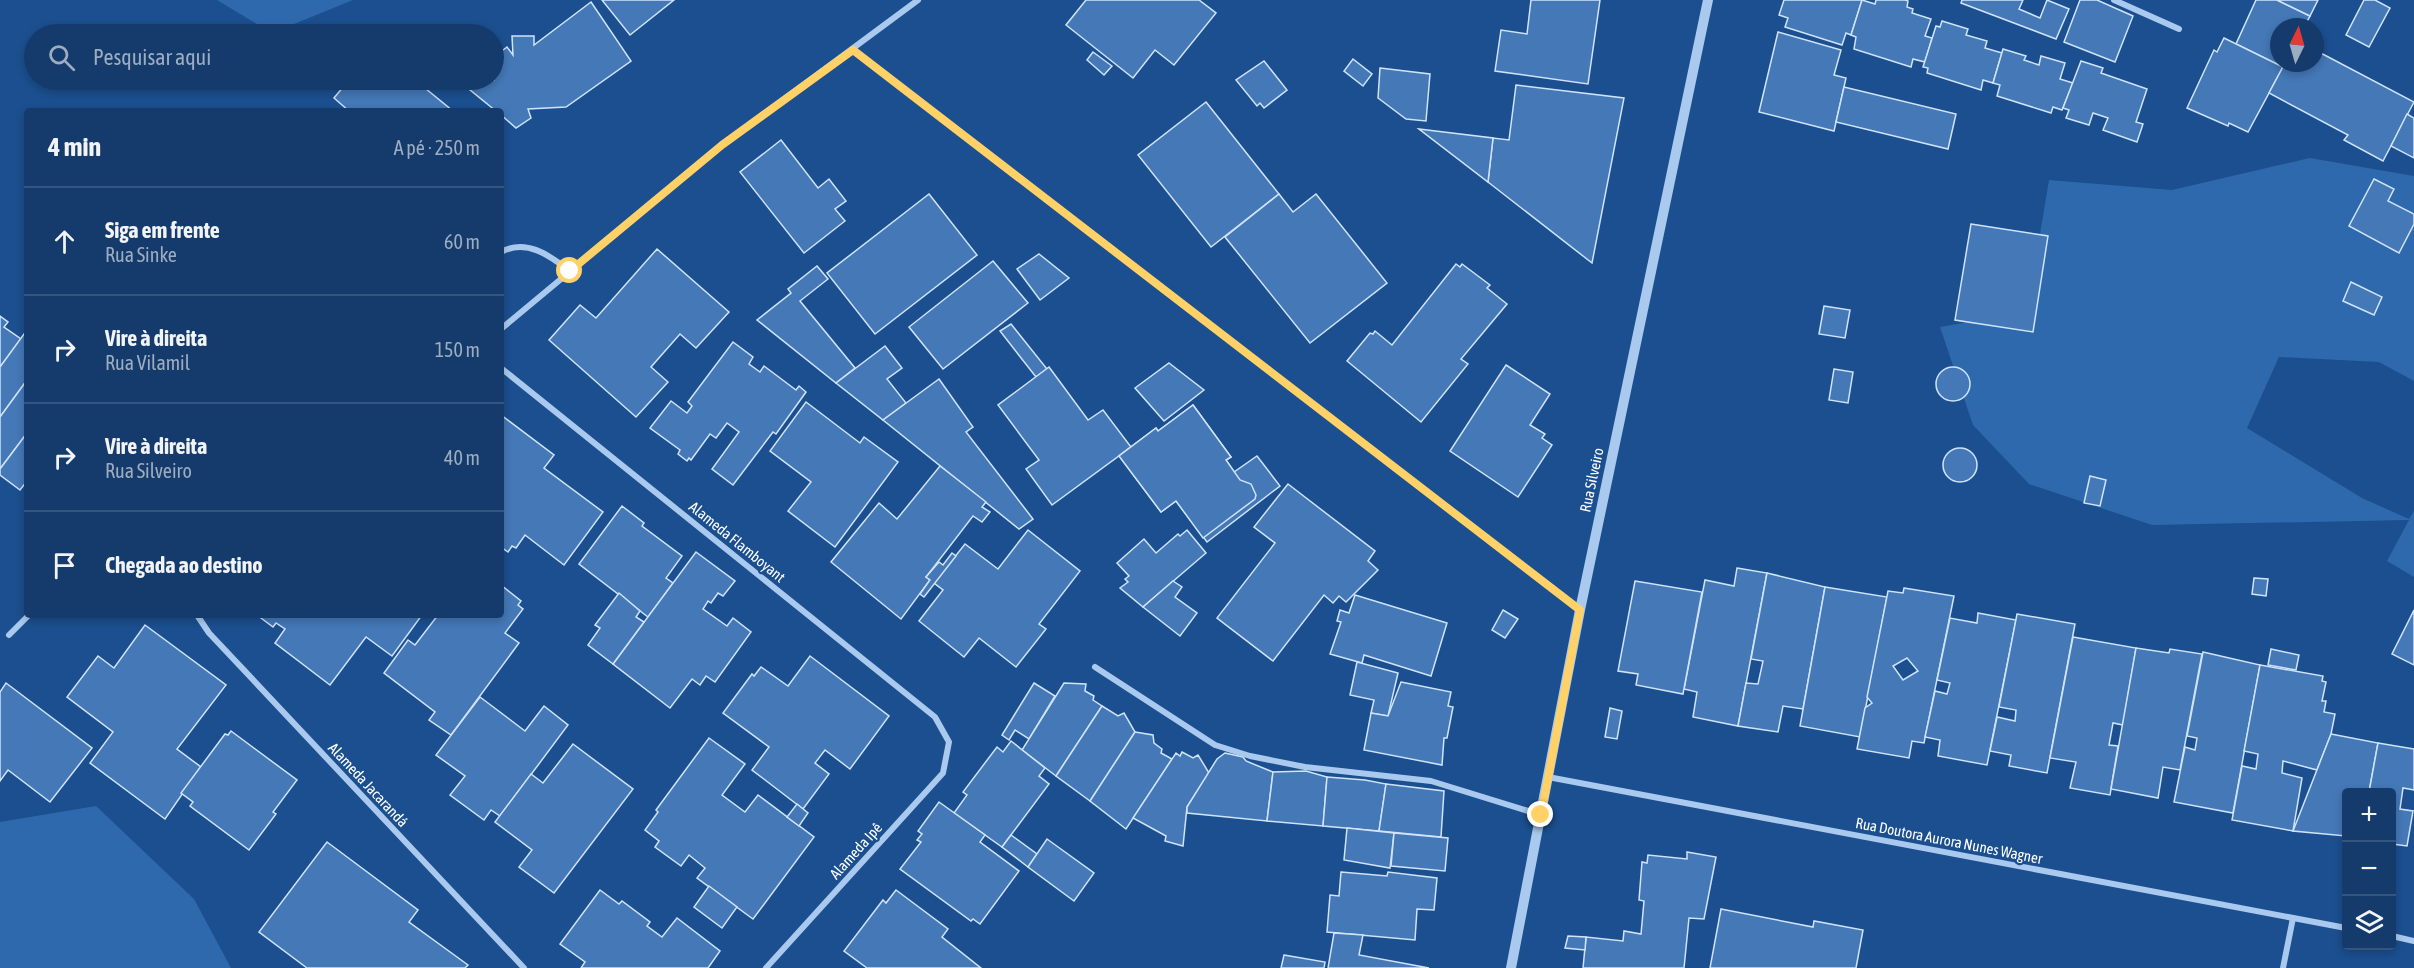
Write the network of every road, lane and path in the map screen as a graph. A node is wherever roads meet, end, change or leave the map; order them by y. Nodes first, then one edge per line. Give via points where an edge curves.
1 (918, 0) edge
2 (1708, 0) edge
3 (2114, 0) edge
4 (2179, 29) dead end
5 (853, 50) junction
6 (504, 251) edge
7 (570, 271) junction
8 (504, 326) edge
9 (504, 370) edge
10 (1580, 610) junction
11 (25, 618) edge
12 (199, 618) edge
13 (9, 635) dead end
14 (1095, 667) dead end
15 (949, 742) joint
16 (1548, 777) junction
17 (1541, 815) junction
18 (2293, 918) junction
19 (2342, 927) edge
20 (2396, 937) edge
21 (2414, 941) edge
22 (524, 968) edge
23 (766, 968) edge
24 (1511, 968) edge
25 (2283, 968) edge

1 - 5 street
2 - 10 street, Rua Silveiro
3 - 4 street
5 - 7 street via 722,145
5 - 10 street
6 - 7 street via 527,247 542,251
7 - 8 street
9 - 15 street, Alameda Flamboyant via 936,717
10 - 16 street, Rua Silveiro
11 - 13 street
12 - 22 street, Alameda Jacarandá
14 - 17 street via 1215,745 1305,767 1431,781
15 - 23 street, Alameda Ipê via 943,772
16 - 17 street, Rua Silveiro
16 - 18 street, Rua Doutora Aurora Nunes Wagner
17 - 24 street, Rua Silveiro
18 - 19 street, Rua Doutora Aurora Nunes Wagner
18 - 25 street
20 - 21 street

